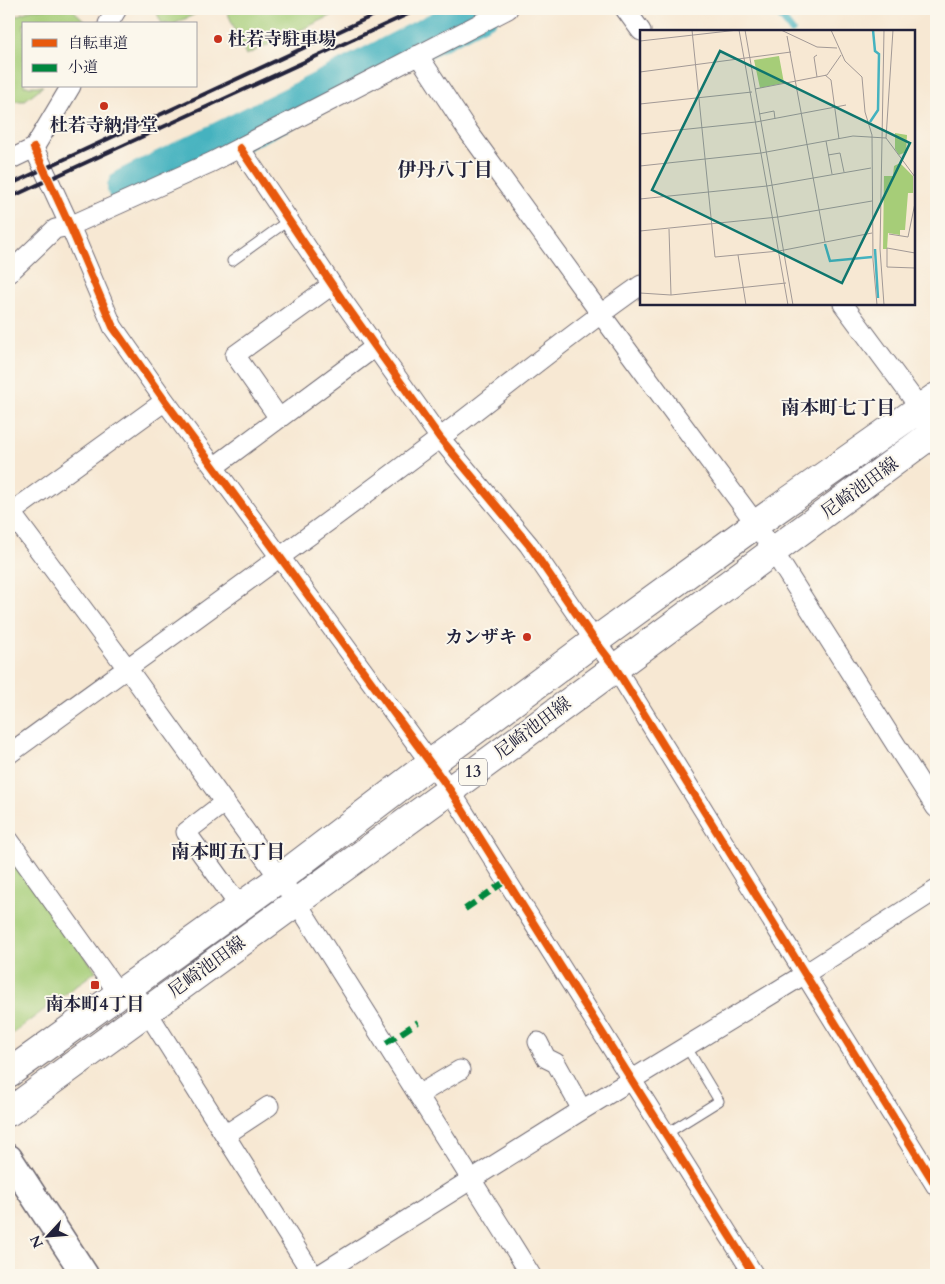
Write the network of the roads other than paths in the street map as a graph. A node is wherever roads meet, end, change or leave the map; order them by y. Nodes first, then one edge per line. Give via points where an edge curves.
1 (117, 9) edge
2 (508, 9) edge
3 (625, 9) edge
4 (109, 22) edge
5 (640, 30) edge
6 (418, 55) junction
7 (70, 88) edge
8 (34, 148) junction
9 (240, 148) junction
10 (9, 160) edge
11 (289, 220) junction
12 (70, 226) junction
13 (232, 261) dead end
14 (9, 273) edge
15 (332, 284) junction
16 (640, 286) edge
17 (844, 305) edge
18 (600, 313) junction
19 (376, 347) junction
20 (165, 401) junction
21 (931, 411) edge
22 (279, 418) junction
23 (936, 431) edge
24 (440, 438) junction
25 (214, 467) junction
26 (9, 512) edge
27 (756, 524) junction
28 (773, 551) junction
29 (280, 556) junction
30 (595, 641) junction
31 (127, 668) junction
32 (614, 668) junction
33 (9, 754) edge
34 (431, 763) junction
35 (450, 790) junction
36 (225, 802) junction
37 (936, 808) edge
38 (9, 840) edge
39 (280, 878) junction
40 (936, 890) edge
41 (296, 901) junction
42 (240, 907) junction
43 (805, 974) junction
44 (125, 990) junction
45 (147, 1011) junction
46 (538, 1042) dead end
47 (686, 1046) junction
48 (460, 1070) dead end
49 (9, 1073) edge
50 (632, 1080) junction
51 (418, 1095) junction
52 (269, 1106) dead end
53 (582, 1110) junction
54 (9, 1112) edge
55 (666, 1134) junction
56 (225, 1135) junction
57 (9, 1158) edge
58 (472, 1179) junction
59 (936, 1186) edge
60 (85, 1275) edge
61 (313, 1275) edge
62 (319, 1275) edge
63 (531, 1275) edge
64 (754, 1275) edge

1 - 4 street
2 - 6 street
3 - 5 street
6 - 9 street
6 - 18 street via 468,131
7 - 8 street
8 - 10 street
8 - 12 street
9 - 11 street
9 - 12 street
11 - 13 lane
11 - 15 street
12 - 14 street via 55,229
12 - 20 street via 113,328
15 - 19 street
15 - 22 street via 235,355
16 - 18 street
17 - 21 street
18 - 24 street
18 - 27 street
19 - 22 street
19 - 24 street
20 - 25 street
20 - 26 street
21 - 27 main road, 尼崎池田線 / 13
22 - 25 street
23 - 28 main road, 尼崎池田線 / 13
24 - 29 street
24 - 30 street via 530,545
25 - 29 street
26 - 31 street
27 - 28 street
27 - 30 main road, 尼崎池田線 / 13
28 - 32 main road, 尼崎池田線 / 13
28 - 37 street
29 - 31 street
29 - 34 street
30 - 32 street
30 - 34 main road, 尼崎池田線 / 13
31 - 33 street
31 - 36 street
32 - 35 main road, 尼崎池田線 / 13
32 - 43 street
34 - 35 street
34 - 39 main road, 尼崎池田線 / 13
35 - 41 main road, 尼崎池田線 / 13
35 - 50 street
36 - 39 street
36 - 42 street via 186,832
38 - 44 street
39 - 41 street
39 - 42 main road, 尼崎池田線 / 13
40 - 43 street
41 - 45 main road, 尼崎池田線 / 13
41 - 51 street
42 - 44 main road, 尼崎池田線 / 13
43 - 47 street
43 - 59 street
44 - 45 street
44 - 49 main road, 尼崎池田線 / 13
45 - 54 main road, 尼崎池田線 / 13
45 - 56 street
46 - 53 street via 546,1058 556,1063
47 - 50 street
47 - 55 lane via 719,1101
48 - 51 street
50 - 53 street
50 - 55 street
51 - 58 street
52 - 56 street
53 - 58 street
55 - 64 street
56 - 61 street
57 - 60 street
58 - 62 street
58 - 63 street

